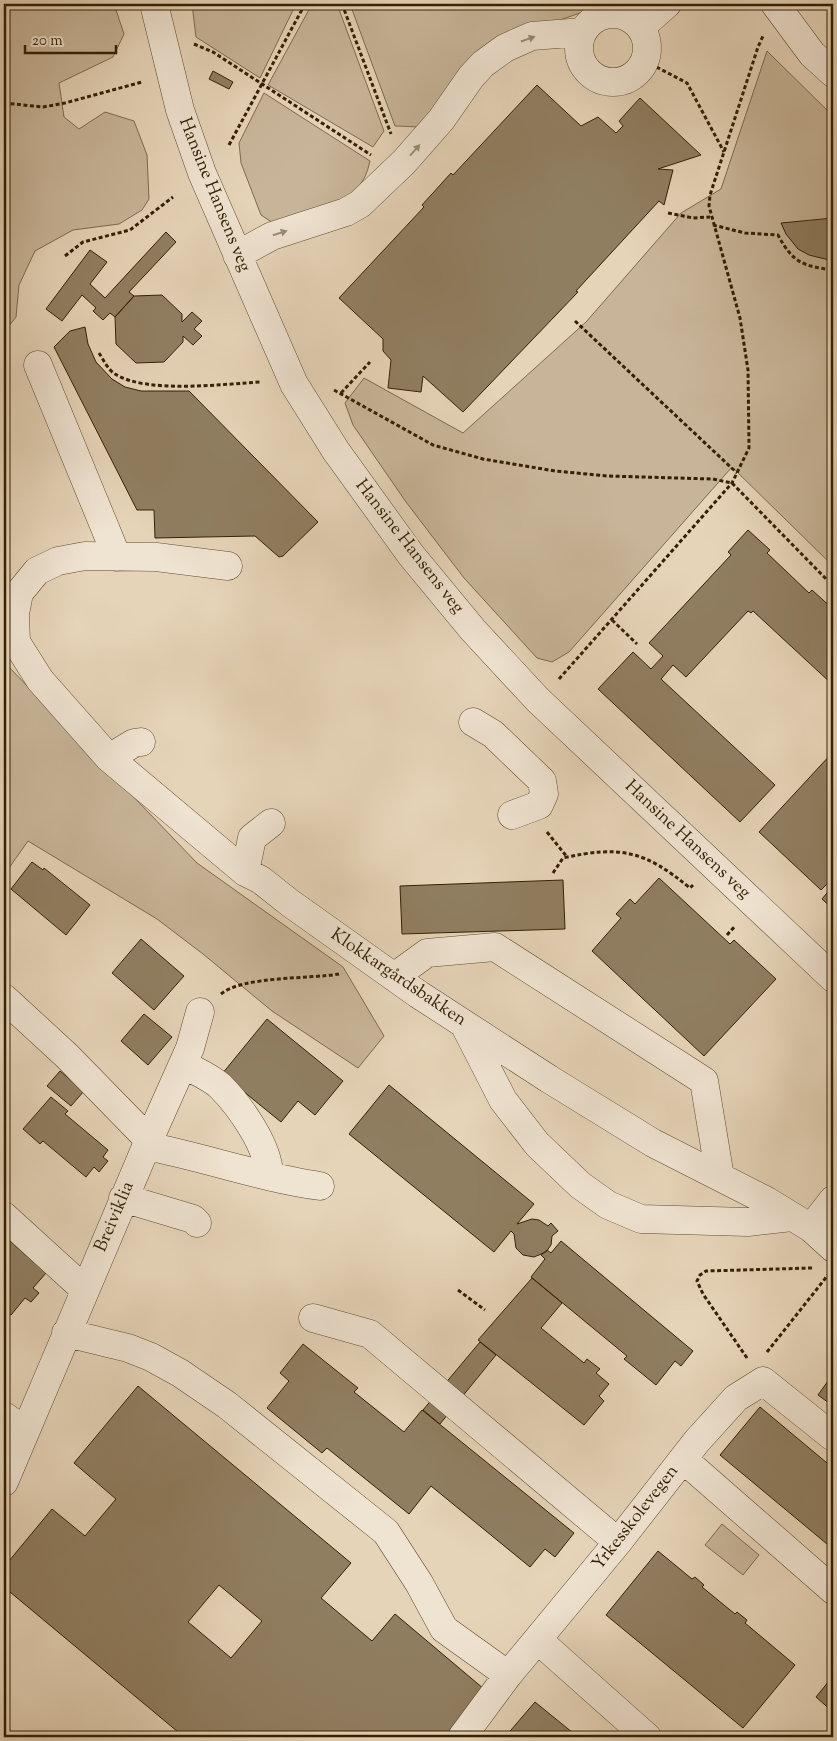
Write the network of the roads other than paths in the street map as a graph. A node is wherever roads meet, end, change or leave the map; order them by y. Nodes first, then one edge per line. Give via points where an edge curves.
1 (154, 4) edge
2 (666, 4) edge
3 (777, 6) edge
4 (641, 27) junction
5 (583, 32) junction
6 (833, 73) edge
7 (236, 255) junction
8 (38, 365) dead end
9 (117, 557) junction
10 (228, 566) dead end
11 (474, 722) dead end
12 (141, 742) dead end
13 (109, 758) junction
14 (512, 815) dead end
15 (271, 823) dead end
16 (253, 876) junction
17 (384, 970) junction
18 (833, 978) edge
19 (4, 998) edge
20 (200, 1012) road end
21 (463, 1022) junction
22 (183, 1064) junction
23 (147, 1143) junction
24 (269, 1175) junction
25 (720, 1177) junction
26 (320, 1186) dead end
27 (122, 1198) junction
28 (833, 1200) edge
29 (4, 1216) edge
30 (197, 1223) dead end
31 (801, 1223) junction
32 (827, 1257) edge
33 (84, 1289) junction
34 (312, 1318) dead end
35 (66, 1333) junction
36 (15, 1423) edge
37 (833, 1437) edge
38 (682, 1459) junction
39 (4, 1482) edge
40 (618, 1542) junction
41 (833, 1590) edge
42 (538, 1640) junction
43 (508, 1675) junction
44 (462, 1737) edge
45 (647, 1737) edge

1 - 7 street, Hansine Hansens veg via 180,110
2 - 4 street
3 - 6 street via 812,54
4 - 5 street via 632,19 610,14 600,16
4 - 5 street via 648,48 641,69 622,82 611,83 590,74 583,65 579,54
7 -> 5 street via 272,236 346,212 360,204 404,162 441,120 482,64 505,48 532,36
7 - 18 street, Hansine Hansens veg via 294,384 410,555 538,700
8 - 9 street
9 - 10 street via 156,557
9 - 13 street, Klokkargårdsbakken via 85,556 58,561 37,571 19,593 15,614 16,642 25,660
11 - 14 street via 493,734 542,781 544,794 539,805
12 - 13 street via 134,742
13 - 16 street, Klokkargårdsbakken
15 - 16 street via 252,838
16 - 17 street, Klokkargårdsbakken
17 - 21 street, Klokkargårdsbakken
17 - 25 street via 427,953 495,947 704,1081
19 - 23 street via 68,1056
20 - 22 street, Breiviklia
21 - 25 street, Klokkargårdsbakken via 653,1143
21 - 31 street via 502,1100 537,1144 580,1185 608,1205 641,1219
22 - 23 street, Breiviklia
22 - 24 street via 218,1085 242,1113 269,1161
23 - 24 street
23 - 27 street, Breiviklia
24 - 26 street
25 - 31 street, Klokkargårdsbakken
27 - 30 street via 193,1219
27 - 33 street, Breiviklia
28 - 31 street
29 - 33 street
31 - 32 street, Klokkargårdsbakken
33 - 35 street, Breiviklia
34 - 40 street via 370,1334
35 - 36 street, Breiviklia
35 - 43 street via 151,1357 227,1405 386,1532 444,1629
36 - 39 street, Breiviklia
37 - 38 street, Yrkesskolevegen via 762,1370
38 - 40 street, Yrkesskolevegen
38 - 41 street
40 - 42 street, Yrkesskolevegen
42 - 43 street, Yrkesskolevegen
42 - 45 street
43 - 44 street, Yrkesskolevegen

